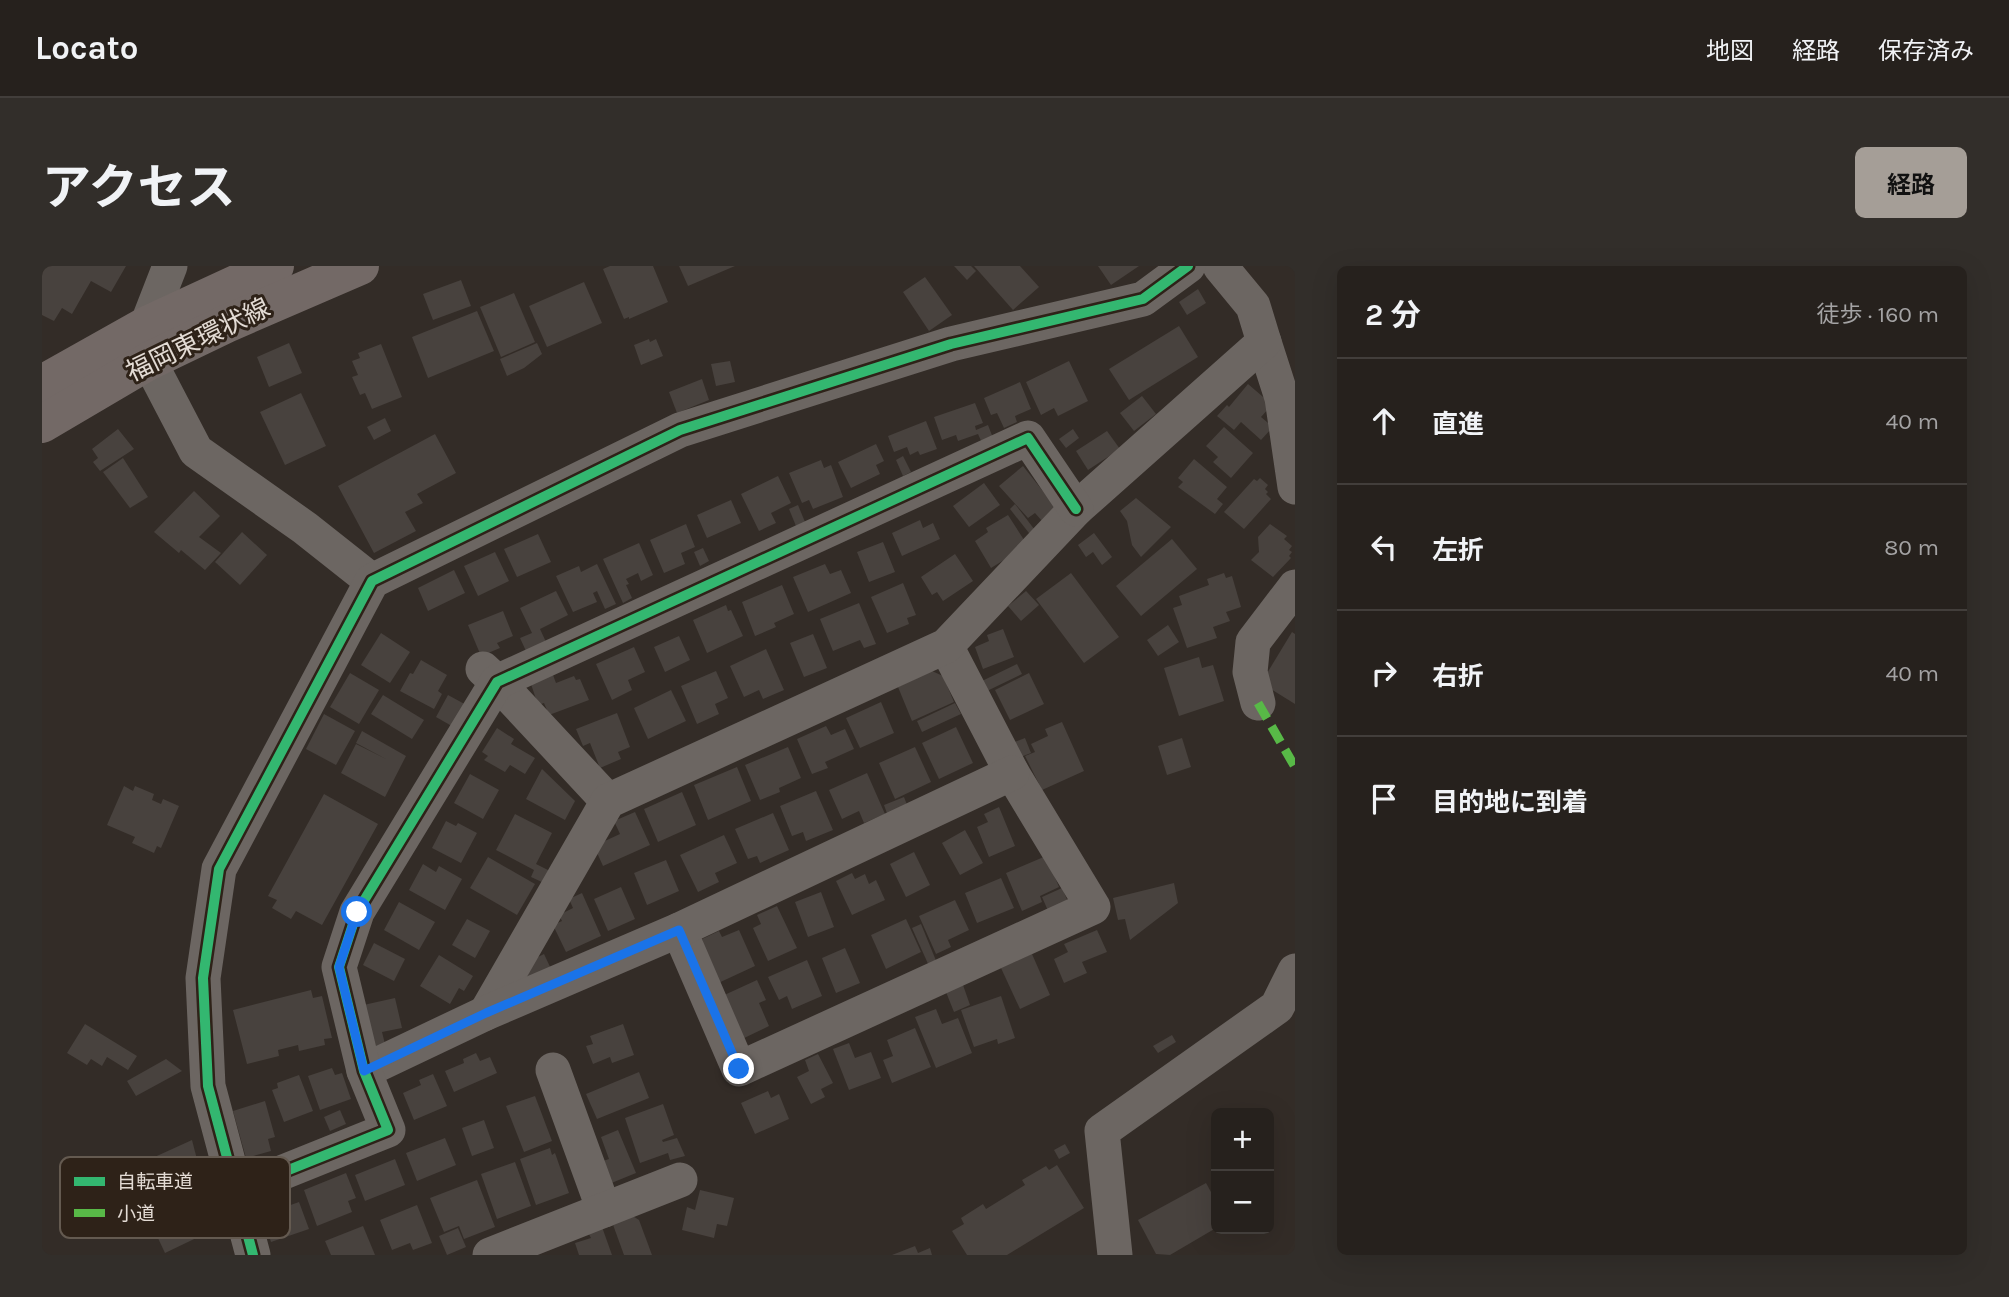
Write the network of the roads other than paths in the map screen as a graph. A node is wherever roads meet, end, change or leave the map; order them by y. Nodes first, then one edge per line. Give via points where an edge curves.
1 (170, 266) edge
2 (275, 266) edge
3 (360, 266) edge
4 (1188, 266) edge
5 (1220, 266) edge
6 (1264, 342) junction
7 (148, 343) junction
8 (42, 384) edge
9 (42, 424) edge
10 (1295, 486) edge
11 (1076, 509) junction
12 (372, 581) junction
13 (1295, 587) edge
14 (946, 646) junction
15 (490, 675) junction
16 (1258, 703) dead end
17 (1012, 773) junction
18 (608, 801) junction
19 (679, 930) junction
20 (1295, 971) edge
21 (486, 1013) junction
22 (553, 1070) dead end
23 (364, 1071) junction
24 (227, 1157) edge
25 (290, 1169) edge
26 (680, 1180) dead end
27 (604, 1210) junction
28 (248, 1238) edge
29 (253, 1255) edge
30 (490, 1255) edge
31 (1115, 1255) edge

1 - 7 street
2 - 7 main road, 福岡東環状線
3 - 7 main road, 福岡東環状線 via 226,324
4 - 12 street via 1143,299 951,344 680,430
5 - 6 street via 1253,306
6 - 10 street via 1282,398
6 - 11 street
7 - 8 main road, 福岡東環状線
7 - 9 main road, 福岡東環状線
7 - 12 street via 196,450
11 - 14 street
11 - 15 street via 1028,438
12 - 24 street via 219,869 203,978 208,1086
13 - 16 street via 1253,642 1250,672
14 - 17 street
14 - 18 street
15 - 18 street
15 - 23 street via 357,912 339,967
17 - 19 street
17 - 19 street via 1093,907 739,1069
18 - 21 street
19 - 21 street
20 - 31 street via 1277,1007 1102,1131
21 - 23 street
22 - 27 street
23 - 25 street via 388,1130
26 - 27 street
27 - 30 street
28 - 29 street

